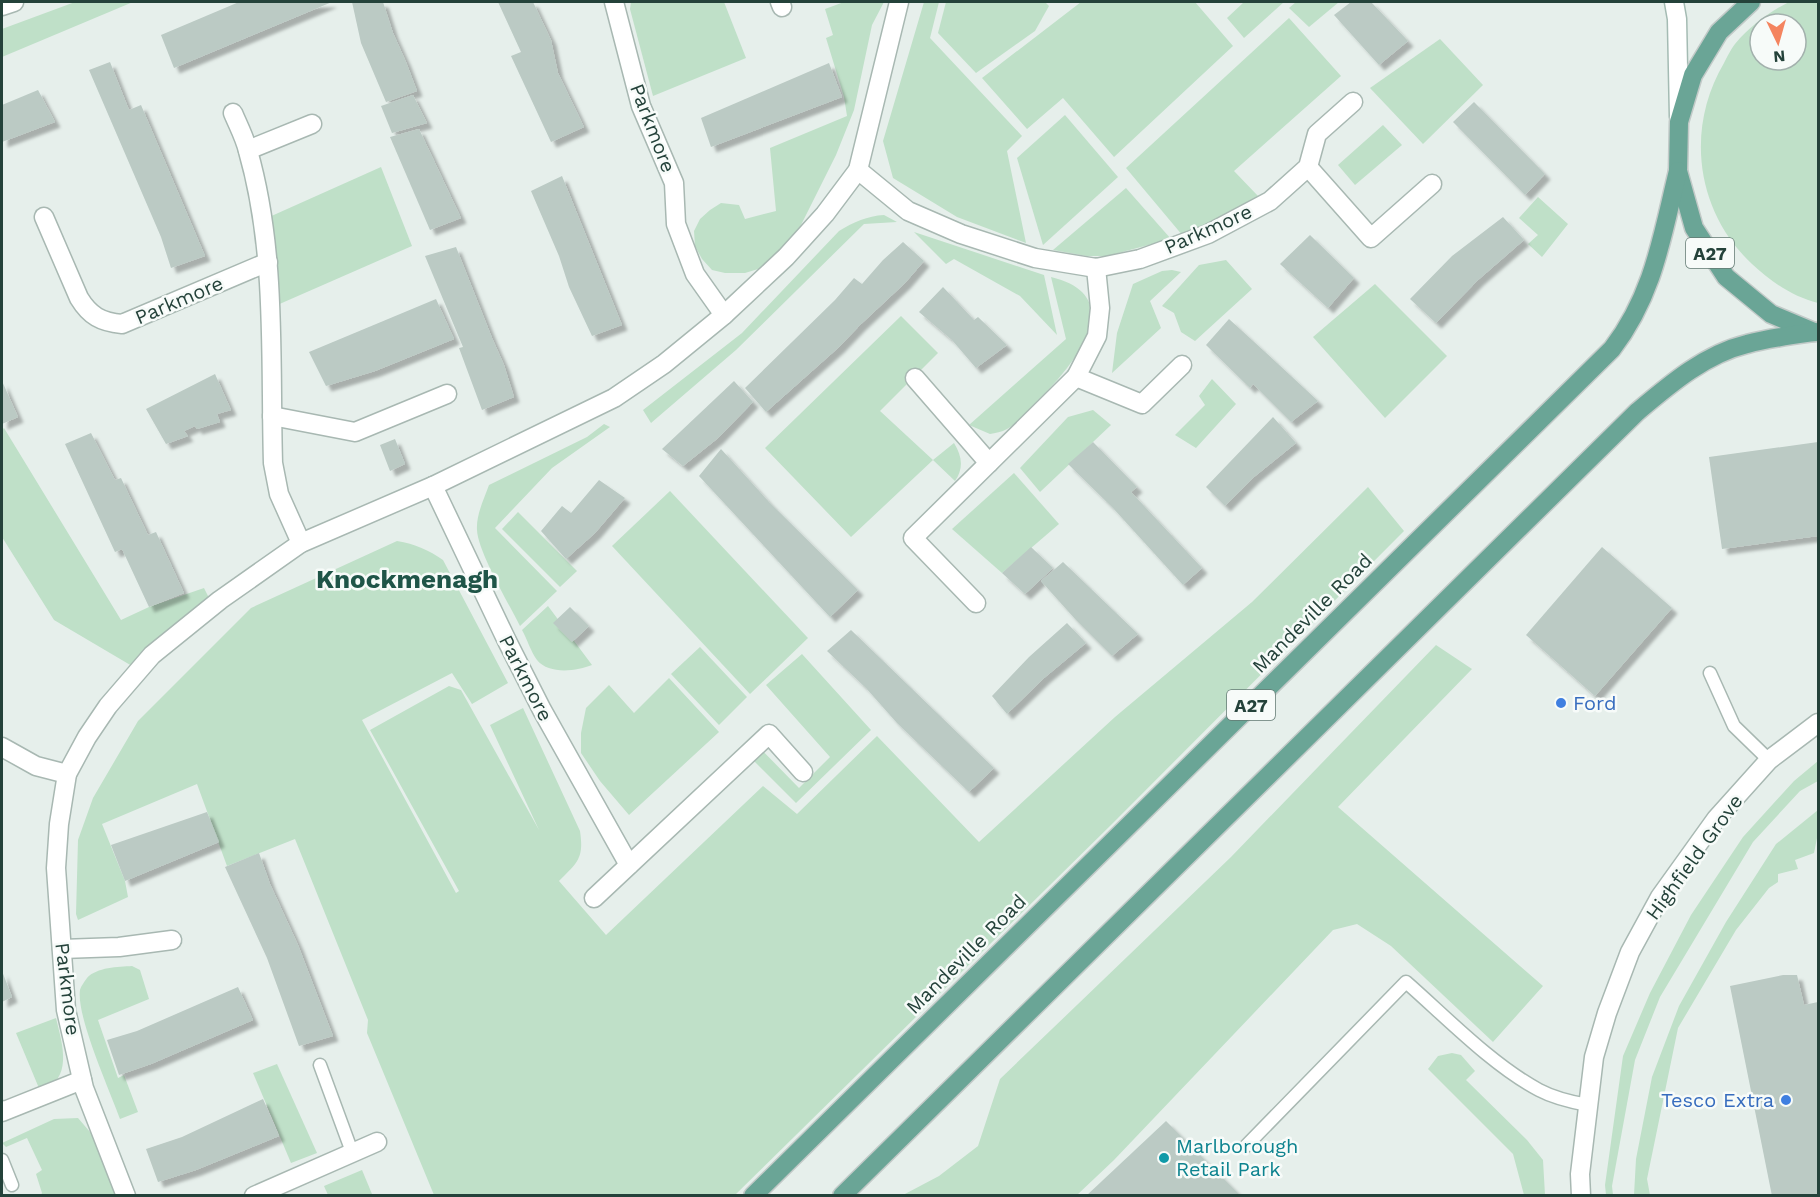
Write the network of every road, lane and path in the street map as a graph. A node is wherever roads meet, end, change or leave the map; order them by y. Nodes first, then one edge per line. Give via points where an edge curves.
1 (14, 2) edge
2 (614, 2) edge
3 (899, 2) edge
4 (1674, 2) edge
5 (1751, 2) edge
6 (2, 6) edge
7 (1353, 102) dead end
8 (233, 113) dead end
9 (1679, 122) junction
10 (312, 124) dead end
11 (248, 150) junction
12 (1308, 167) junction
13 (858, 170) junction
14 (1678, 171) junction
15 (1432, 184) dead end
16 (44, 217) dead end
17 (268, 262) junction
18 (1096, 268) junction
19 (724, 315) junction
20 (1817, 332) edge
21 (1182, 365) dead end
22 (1076, 377) junction
23 (915, 378) dead end
24 (447, 394) dead end
25 (272, 416) junction
26 (989, 463) junction
27 (433, 486) junction
28 (301, 543) junction
29 (976, 603) dead end
30 (1710, 673) dead end
31 (1818, 723) edge
32 (2, 747) edge
33 (1769, 760) junction
34 (804, 772) dead end
35 (67, 774) junction
36 (628, 865) junction
37 (594, 898) dead end
38 (172, 940) dead end
39 (62, 950) junction
40 (320, 1065) dead end
41 (82, 1080) junction
42 (1588, 1105) junction
43 (2, 1112) edge
44 (377, 1142) dead end
45 (1246, 1146) dead end
46 (352, 1152) junction
47 (2, 1160) edge
48 (12, 1185) dead end
49 (126, 1196) edge
50 (254, 1196) edge
51 (753, 1196) edge
52 (842, 1196) edge
53 (1581, 1196) edge

1 - 6 street
2 - 19 street, Parkmore via 641,106 674,183 676,224 695,274
3 - 13 street, Parkmore
4 - 9 street
5 - 9 main road, A27 via 1719,32 1693,75
7 - 12 street via 1317,134
8 - 11 street
9 - 14 main road, A27
10 - 11 street
11 - 17 street
12 - 15 street via 1371,238
12 - 18 street, Parkmore via 1270,201 1208,234 1140,259
13 - 18 street, Parkmore via 908,211 961,234 1035,258
13 - 19 street, Parkmore via 786,257
14 - 20 main road, A27 via 1694,228 1726,277 1771,314
14 - 51 main road, Mandeville Road / A27 via 1653,273 1632,320 1612,349
16 - 17 street, Parkmore via 79,298 96,319 108,323 122,324
17 - 25 street
18 - 22 street via 1100,308 1097,336
19 - 27 street, Parkmore via 614,398
20 - 52 main road, A27 via 1744,344 1719,355 1669,385 1637,412
21 - 22 street via 1142,404
22 - 26 street
23 - 26 street
24 - 25 street via 355,432
25 - 28 street via 273,463 279,494
26 - 29 street via 913,538
27 - 28 street, Parkmore
27 - 36 street, Parkmore via 507,641
28 - 35 street, Parkmore via 220,600 152,655 108,706
30 - 33 lane via 1734,726
31 - 33 street, Highfield Grove
32 - 35 street via 36,766
33 - 42 street, Highfield Grove via 1710,828 1660,897 1630,952 1606,1013 1594,1057
34 - 36 street via 769,734
35 - 39 street, Parkmore via 56,868
36 - 37 street
38 - 39 street
39 - 41 street, Parkmore via 66,1010
40 - 46 lane
41 - 43 street
41 - 49 street, Parkmore
42 - 45 lane via 1539,1090 1492,1058 1406,982
42 - 53 street, Highfield Grove
44 - 46 street
46 - 50 street
47 - 48 lane

